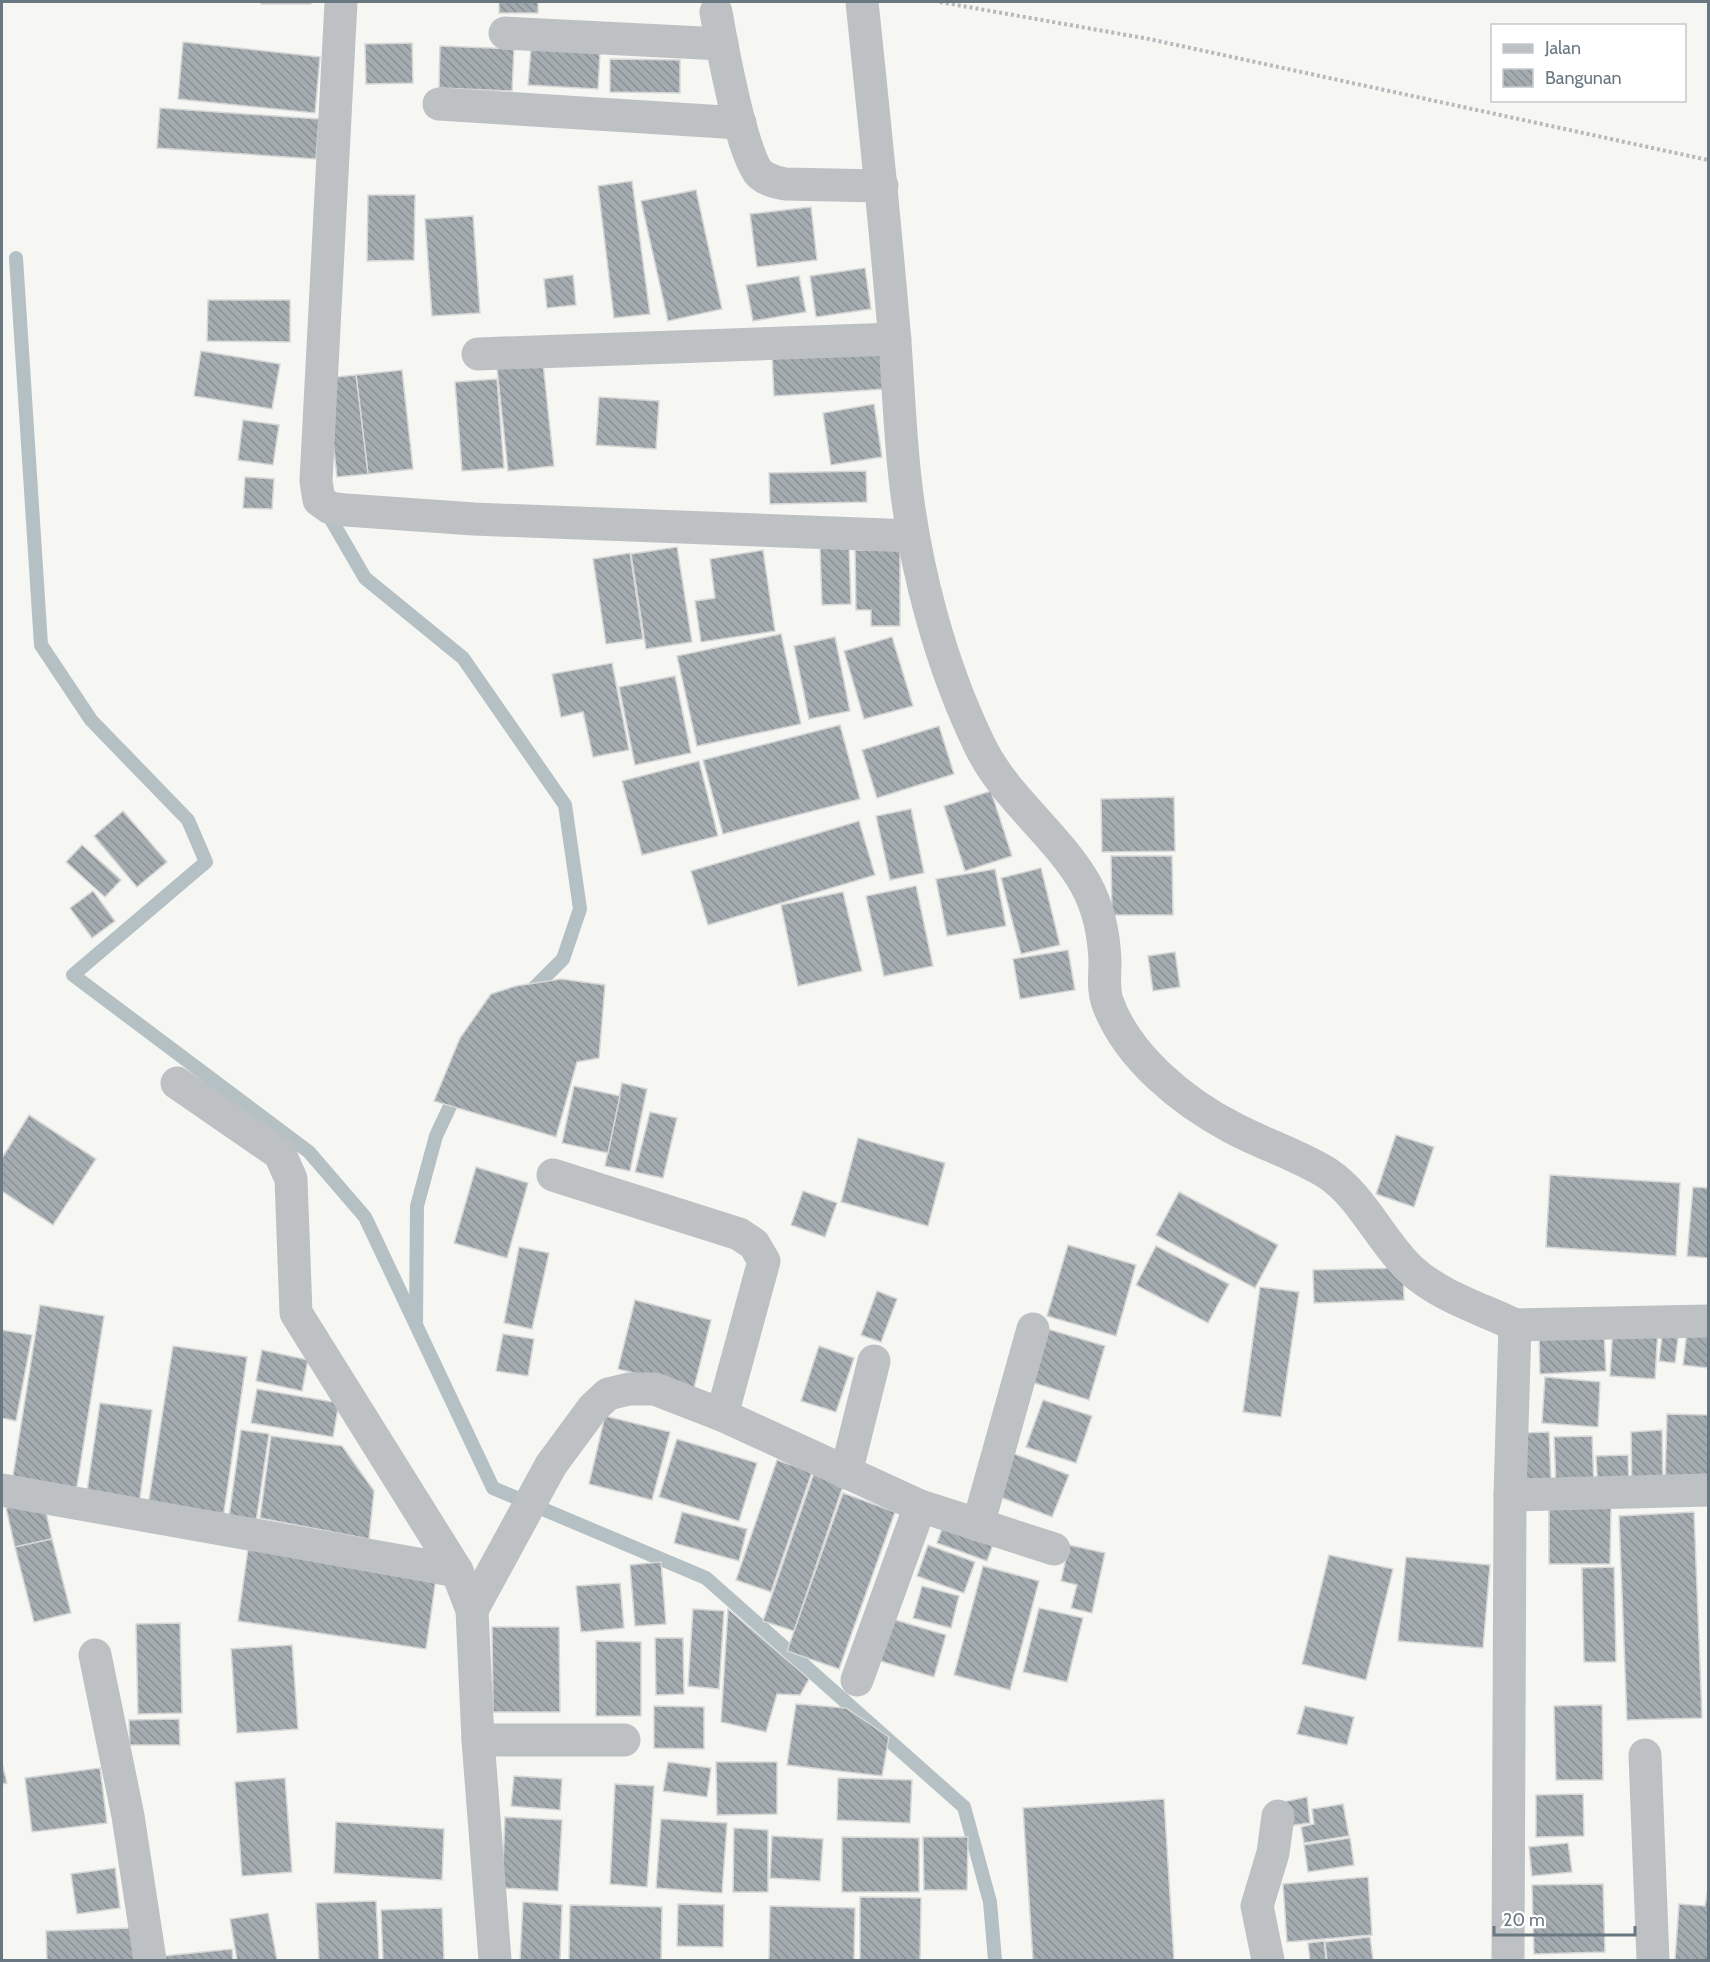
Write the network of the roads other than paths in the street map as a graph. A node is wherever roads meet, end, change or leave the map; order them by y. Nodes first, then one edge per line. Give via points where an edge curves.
1 (341, 2) edge
2 (862, 2) edge
3 (716, 12) dead end
4 (506, 33) dead end
5 (722, 44) junction
6 (439, 104) dead end
7 (740, 123) junction
8 (882, 186) junction
9 (895, 339) junction
10 (478, 354) dead end
11 (913, 536) junction
12 (177, 1083) dead end
13 (554, 1175) dead end
14 (1708, 1321) edge
15 (1515, 1325) junction
16 (1033, 1329) dead end
17 (874, 1361) dead end
18 (722, 1415) junction
19 (846, 1473) junction
20 (2, 1490) edge
21 (1708, 1490) edge
22 (1510, 1495) junction
23 (920, 1506) junction
24 (978, 1525) junction
25 (1053, 1549) dead end
26 (457, 1571) junction
27 (472, 1610) junction
28 (95, 1656) dead end
29 (857, 1680) dead end
30 (478, 1740) junction
31 (624, 1740) dead end
32 (1645, 1755) dead end
33 (1278, 1816) dead end
34 (150, 1960) edge
35 (495, 1960) edge
36 (1268, 1960) edge
37 (1508, 1960) edge
38 (1653, 1960) edge

1 - 11 street via 316,481 319,500 330,508 346,510 474,519
2 - 8 street
3 - 5 street
4 - 5 street
5 - 7 street
6 - 7 street
7 - 8 street via 758,172 770,181
8 - 9 street
9 - 10 street
9 - 11 street
11 - 15 street via 940,642 982,751 1064,852 1096,907 1102,928 1104,994 1116,1024 1156,1072 1188,1100 1231,1128 1328,1174 1352,1196 1392,1250 1428,1284
12 - 26 street via 280,1154 291,1179 296,1313
13 - 18 street via 739,1234 760,1252 764,1262
14 - 15 street
15 - 22 street
16 - 24 street
17 - 19 street
18 - 19 street
18 - 27 street via 655,1389 608,1394 551,1465
19 - 23 street
20 - 26 street
21 - 22 street
22 - 37 street
23 - 24 street
23 - 29 street
24 - 25 street
26 - 27 street
27 - 30 street
28 - 34 street via 128,1816
30 - 31 street
30 - 35 street
32 - 38 street
33 - 36 street via 1273,1853 1257,1906

